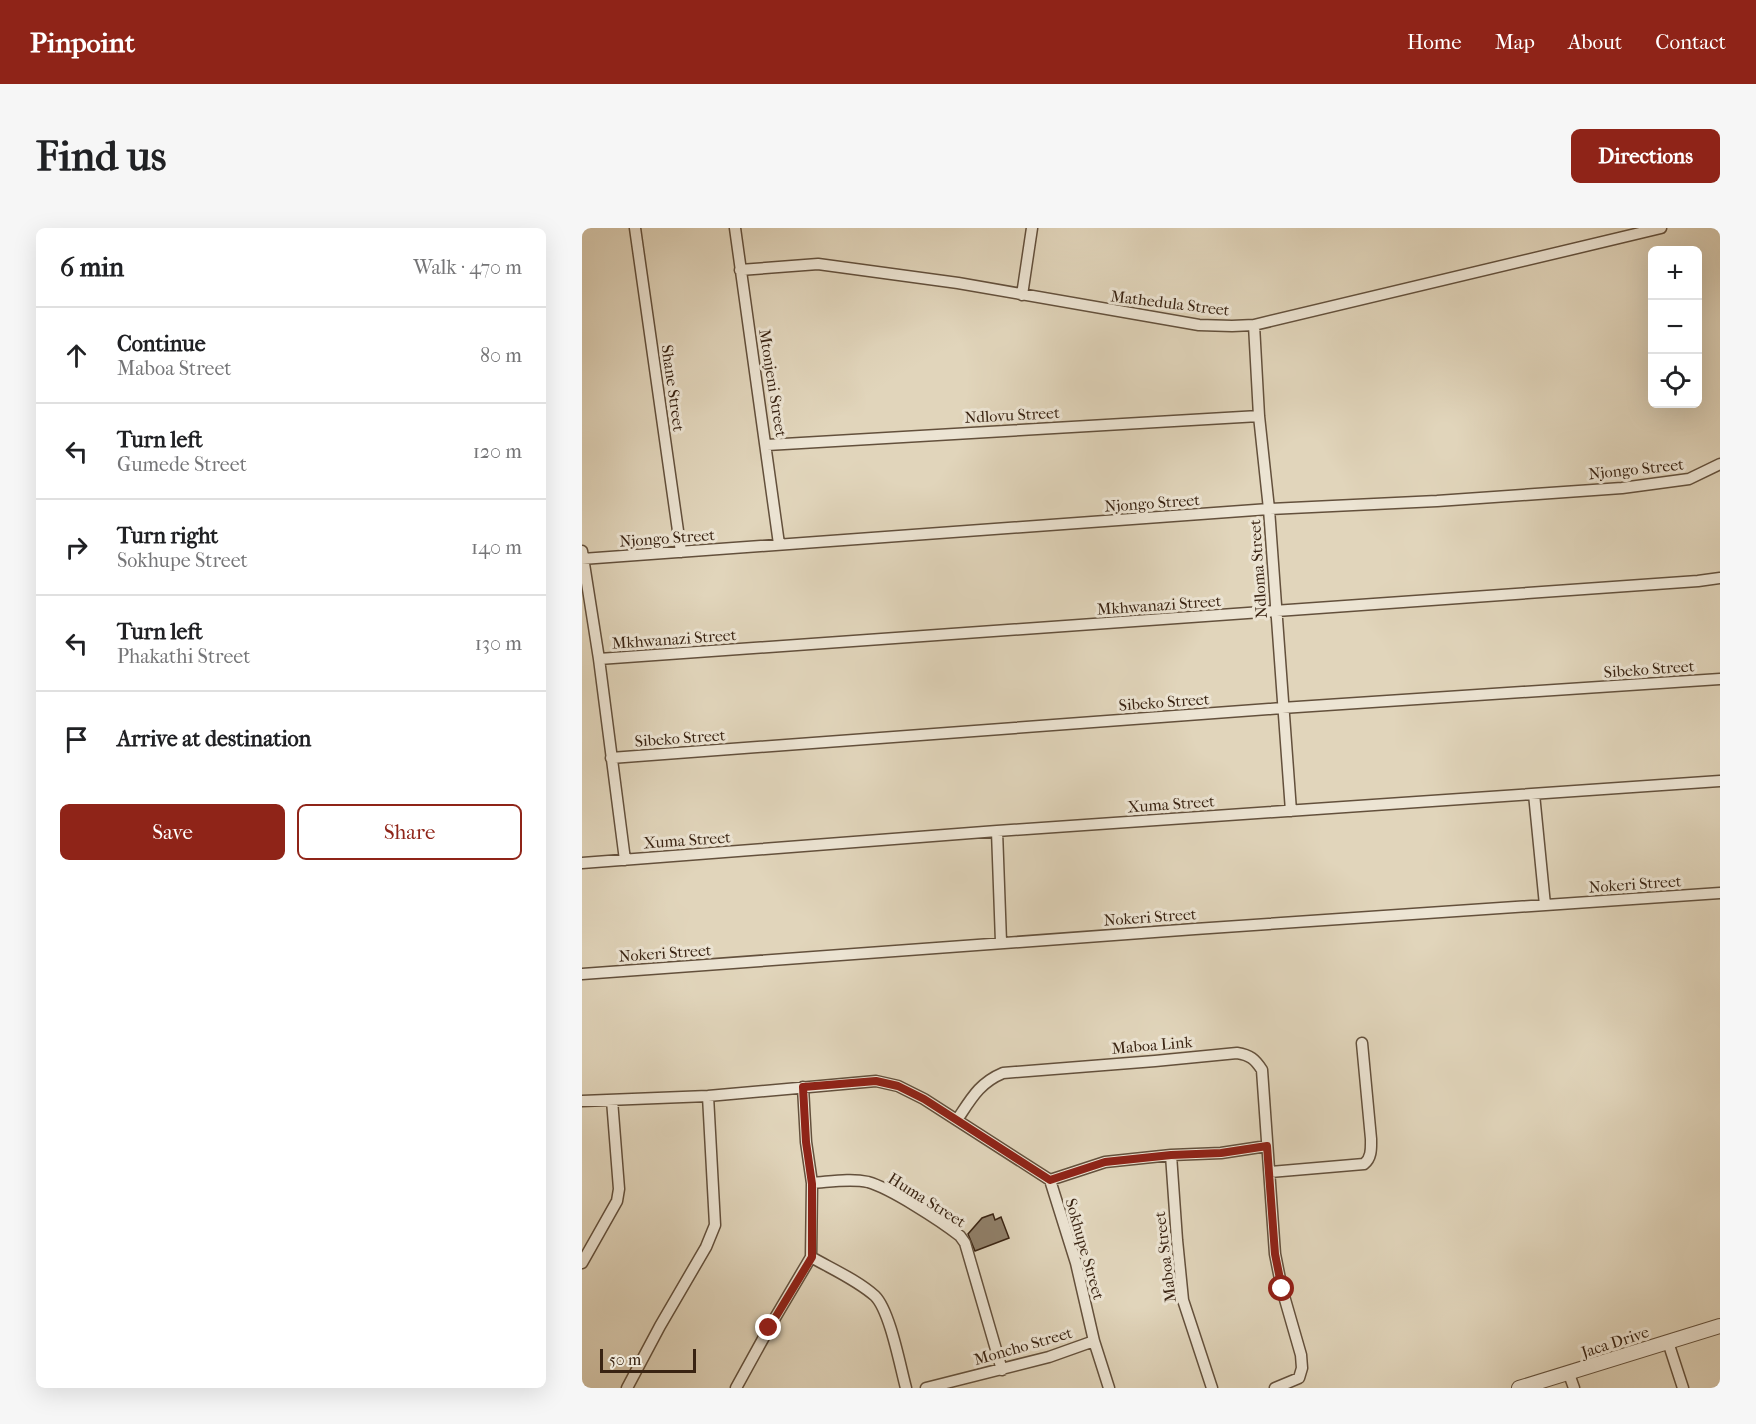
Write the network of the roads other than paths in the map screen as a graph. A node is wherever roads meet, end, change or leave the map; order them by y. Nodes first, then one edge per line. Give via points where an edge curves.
1 (635, 228) edge
2 (735, 228) edge
3 (1032, 228) edge
4 (1661, 228) edge
5 (740, 270) junction
6 (1022, 295) junction
7 (1254, 325) junction
8 (1259, 416) junction
9 (767, 445) junction
10 (1720, 464) edge
11 (1269, 509) junction
12 (779, 544) junction
13 (681, 552) junction
14 (582, 556) edge
15 (1720, 578) edge
16 (1276, 612) junction
17 (599, 659) junction
18 (1720, 679) edge
19 (1282, 708) junction
20 (611, 758) junction
21 (1720, 781) edge
22 (1534, 794) junction
23 (1291, 811) junction
24 (997, 831) junction
25 (625, 860) junction
26 (582, 863) edge
27 (1720, 893) edge
28 (1545, 904) junction
29 (1001, 942) junction
30 (582, 974) edge
31 (1362, 1043) dead end
32 (803, 1087) junction
33 (708, 1096) junction
34 (612, 1100) junction
35 (582, 1101) edge
36 (957, 1120) junction
37 (1267, 1146) junction
38 (1171, 1155) junction
39 (1270, 1172) junction
40 (1050, 1180) junction
41 (812, 1184) junction
42 (812, 1257) junction
43 (582, 1263) edge
44 (1720, 1326) edge
45 (1094, 1341) junction
46 (1668, 1342) junction
47 (1002, 1370) junction
48 (1569, 1374) junction
49 (627, 1388) edge
50 (736, 1388) edge
51 (906, 1388) edge
52 (926, 1388) edge
53 (1109, 1388) edge
54 (1212, 1388) edge
55 (1275, 1388) edge
56 (1519, 1388) edge
57 (1574, 1388) edge
58 (1683, 1388) edge

1 - 13 street, Shane Street
2 - 5 street, Mtonjeni Street
3 - 6 street
4 - 7 street, Mathedula Street
5 - 6 street, Mathedula Street via 818,264
5 - 9 street, Mtonjeni Street
6 - 7 street, Mathedula Street via 1199,325
7 - 8 street, Ndloma Street
8 - 9 street, Ndlovu Street
8 - 11 street, Ndloma Street
9 - 12 street, Mtonjeni Street
10 - 11 street, Njongo Street via 1676,482 1437,501
11 - 12 street, Njongo Street
11 - 16 street, Ndloma Street
12 - 13 street, Njongo Street
13 - 14 street, Njongo Street
14 - 17 street
15 - 16 street, Mkhwanazi Street
16 - 17 street, Mkhwanazi Street
16 - 19 street, Ndloma Street
17 - 20 street
18 - 19 street, Sibeko Street
19 - 20 street, Sibeko Street
19 - 23 street, Ndloma Street
20 - 25 street
21 - 22 street, Xuma Street
22 - 23 street, Xuma Street
22 - 28 street
23 - 24 street, Xuma Street
24 - 25 street, Xuma Street
24 - 29 street
25 - 26 street, Xuma Street
27 - 28 street, Nokeri Street
28 - 29 street, Nokeri Street
29 - 30 street, Nokeri Street
31 - 39 street via 1371,1138 1367,1161
32 - 33 street, Sokhupe Street
32 - 36 street, Sokhupe Street via 876,1081 898,1086
32 - 41 street
33 - 34 street, Sokhupe Street
33 - 49 street via 715,1225
34 - 35 street, Sokhupe Street
34 - 43 street via 617,1201
36 - 37 street, Maboa Link via 988,1079 1003,1073 1237,1053 1255,1059 1262,1070
36 - 40 street, Sokhupe Street
37 - 38 street
37 - 39 street, Maboa Link
38 - 40 street via 1105,1162
38 - 54 street, Maboa Street via 1183,1300
39 - 55 street via 1275,1254 1302,1368 1299,1378
40 - 45 street, Sokhupe Street via 1076,1263
41 - 42 street
41 - 47 street, Huma Street via 867,1182 894,1194 960,1236
42 - 50 street
42 - 51 street via 864,1288 880,1303
44 - 46 street, Jaca Drive
45 - 47 street, Moncho Street
45 - 53 street, Sokhupe Street
46 - 48 street, Jaca Drive
46 - 58 street
47 - 52 street, Moncho Street
48 - 56 street, Jaca Drive
48 - 57 street

